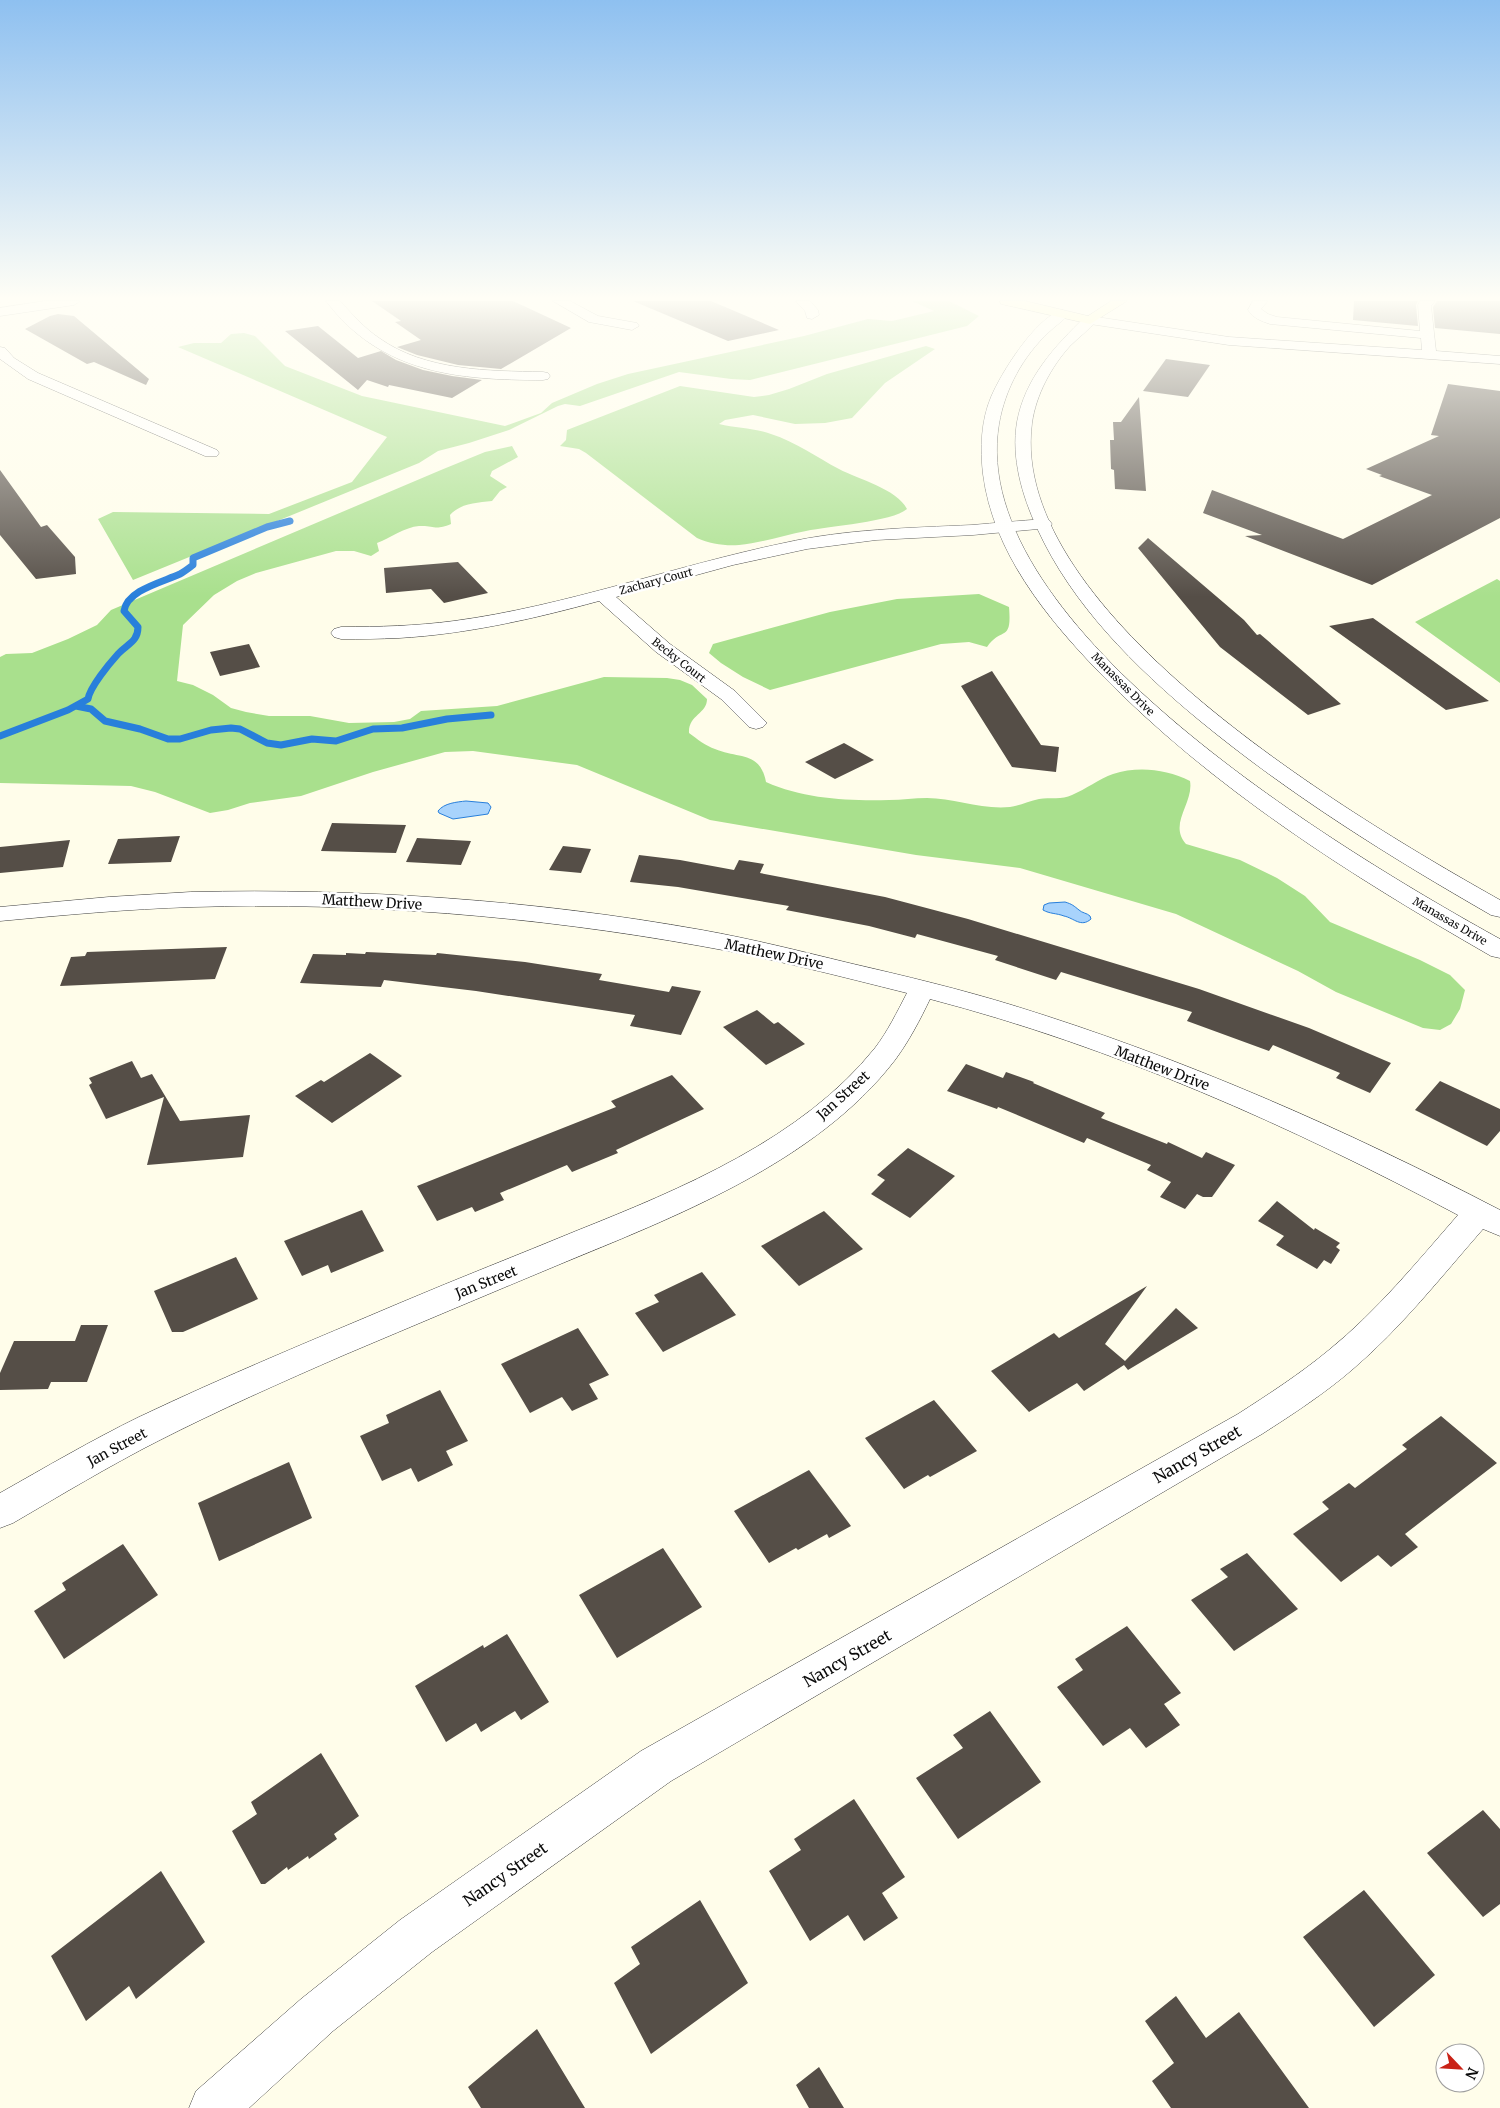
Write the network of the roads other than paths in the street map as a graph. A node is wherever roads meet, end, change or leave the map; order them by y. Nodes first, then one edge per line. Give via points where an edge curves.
1 (87, 399) edge
2 (997, 399) edge
3 (1031, 399) edge
4 (211, 453) dead end
5 (1046, 530) junction
6 (1007, 531) junction
7 (603, 595) junction
8 (341, 633) dead end
9 (756, 723) dead end
10 (1500, 910) edge
11 (0, 914) edge
12 (1500, 950) edge
13 (922, 989) junction
14 (1489, 1218) edge
15 (0, 1512) edge
16 (213, 2108) edge

1 - 4 street
2 - 6 street, Manassas Drive via 988,436 989,458 994,489
3 - 5 street via 1023,430 1028,480
5 - 6 street, Zachary Court
5 - 10 street via 1083,592 1112,628 1195,707 1296,786
6 - 7 street, Zachary Court via 915,531 826,540
6 - 12 street, Manassas Drive via 1043,595 1070,630 1134,698 1162,722 1227,776 1300,828 1364,870
7 - 8 street, Zachary Court via 448,629 410,633
7 - 9 street, Becky Court via 668,652 728,695
11 - 13 street, Matthew Drive via 118,903 218,899 430,905 680,934 793,957
13 - 14 street, Matthew Drive via 1029,1020 1128,1054 1259,1106 1340,1142
13 - 15 street, Jan Street via 899,1034 879,1061 853,1088 780,1147 642,1217 390,1321 171,1418
14 - 16 street, Nancy Street via 1352,1351 1307,1386 1250,1424 656,1766 416,1936 317,2015

